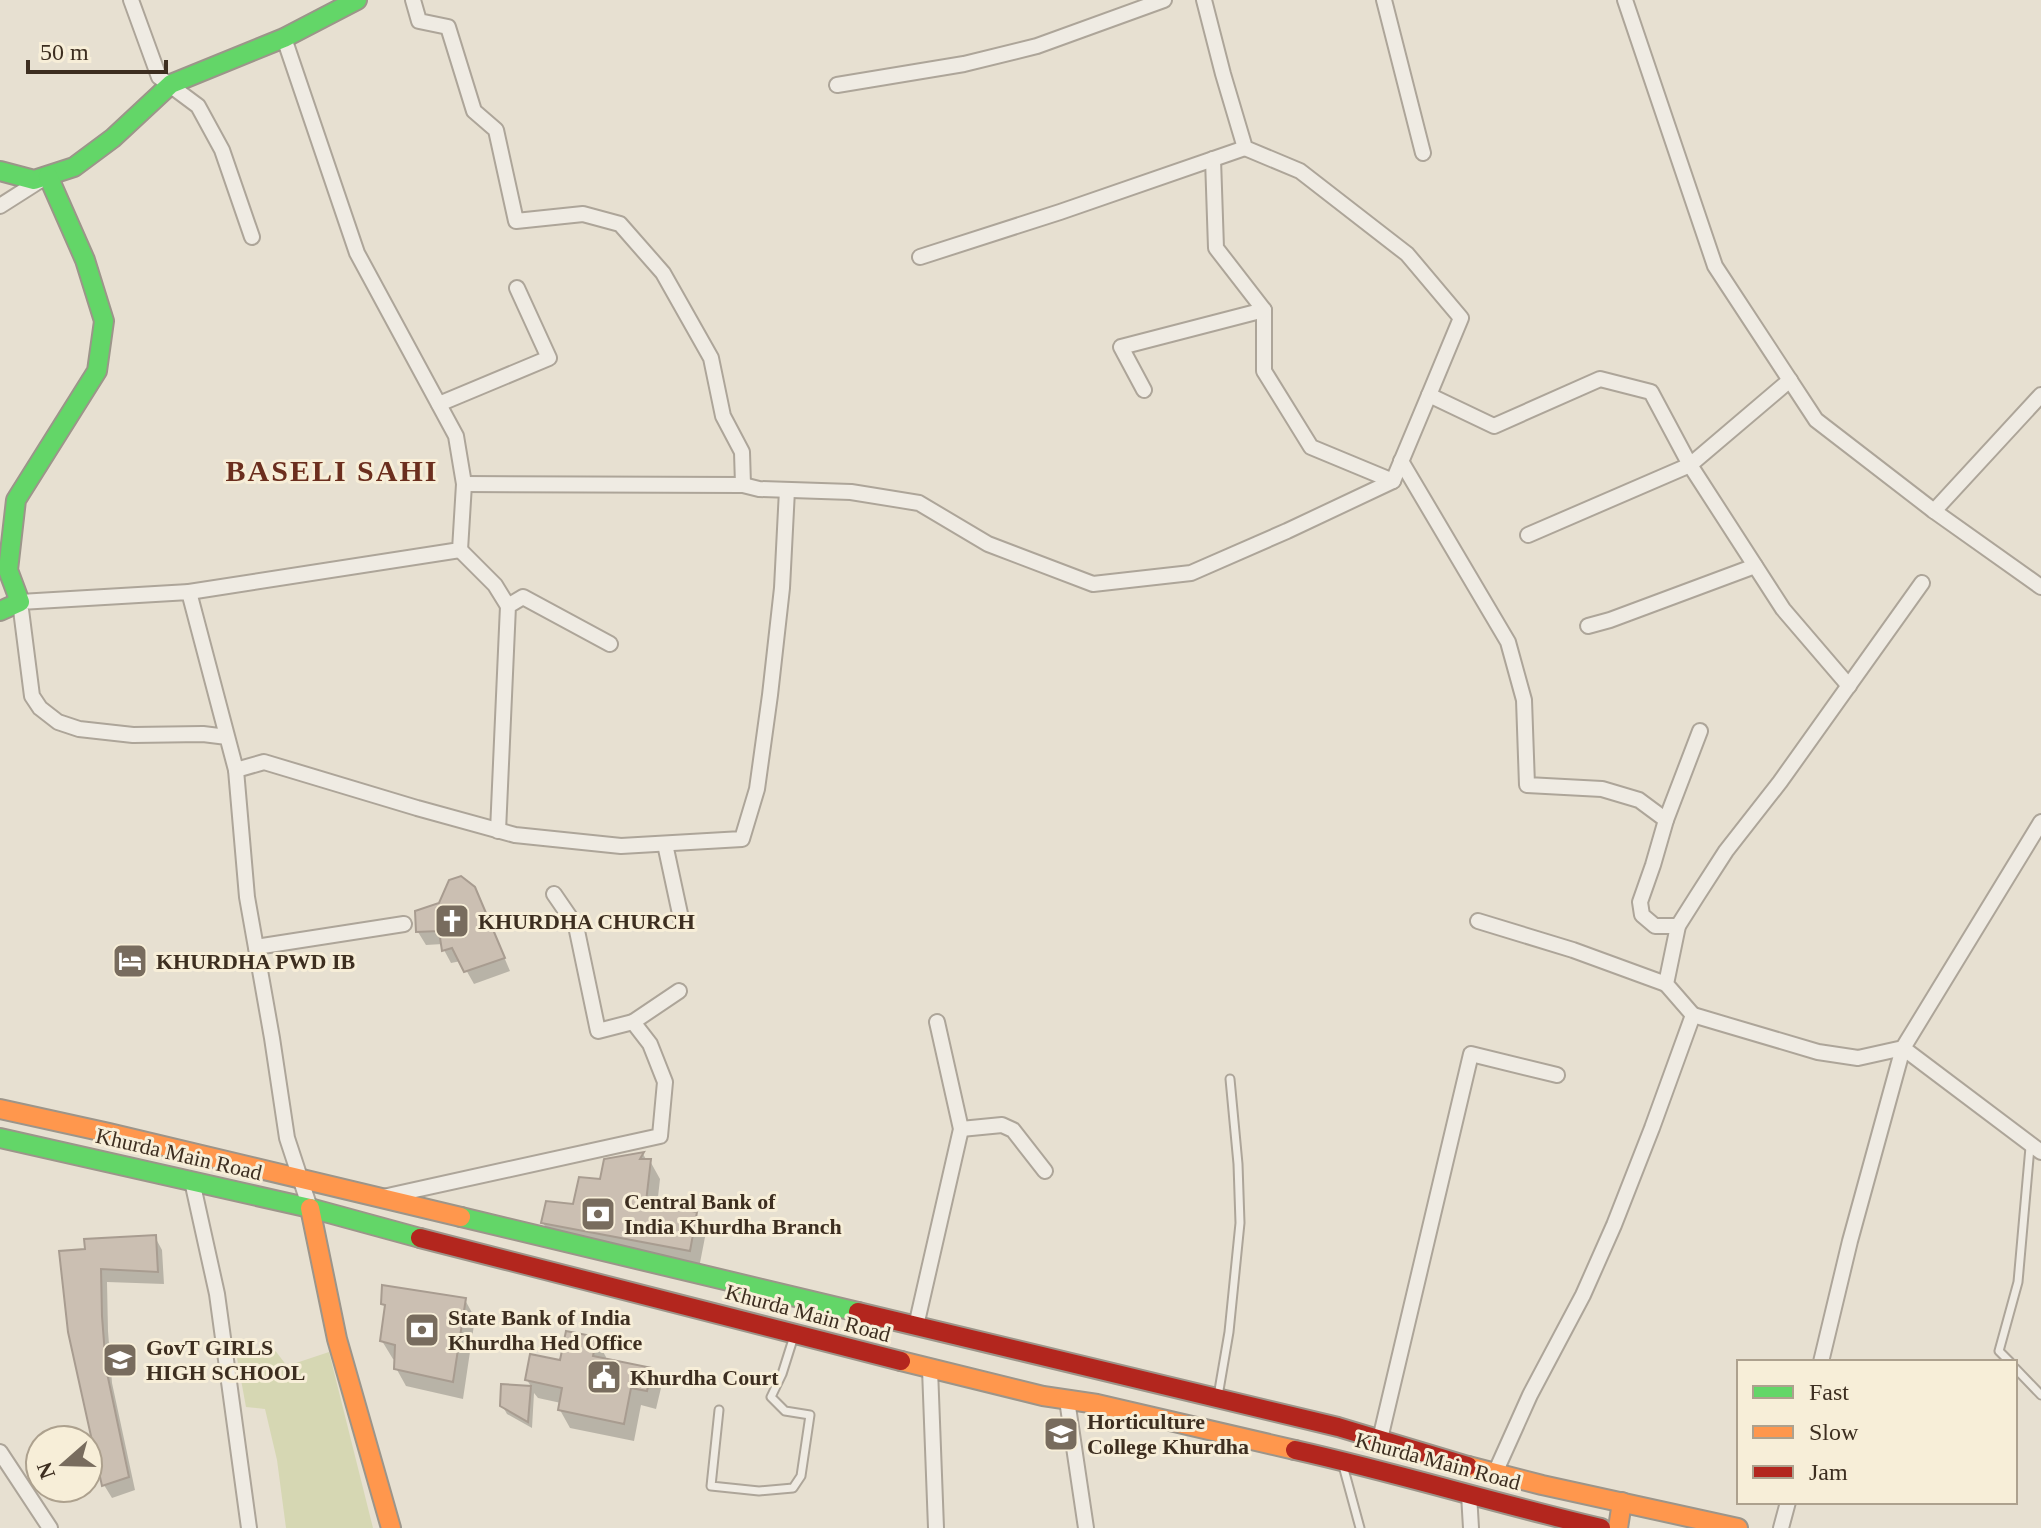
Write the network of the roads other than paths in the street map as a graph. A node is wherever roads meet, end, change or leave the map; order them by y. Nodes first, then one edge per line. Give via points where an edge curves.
1 (131, 0) edge
2 (357, 0) edge
3 (413, 0) edge
4 (1164, 0) edge
5 (1204, 0) edge
6 (1384, 0) edge
7 (1625, 0) edge
8 (284, 38) junction
9 (171, 84) junction
10 (837, 85) dead end
11 (1245, 148) junction
12 (1423, 153) dead end
13 (1213, 159) junction
14 (1, 169) edge
15 (48, 176) junction
16 (0, 206) edge
17 (252, 237) dead end
18 (920, 257) dead end
19 (517, 288) dead end
20 (1264, 310) junction
21 (1790, 380) junction
22 (1144, 390) dead end
23 (1429, 395) junction
24 (2041, 395) edge
25 (439, 404) junction
26 (1401, 461) junction
27 (1690, 465) junction
28 (1393, 481) junction
29 (464, 484) junction
30 (743, 485) junction
31 (787, 490) junction
32 (8, 501) edge
33 (1934, 511) junction
34 (1528, 535) dead end
35 (460, 550) junction
36 (1755, 566) junction
37 (1922, 583) dead end
38 (2041, 587) edge
39 (189, 592) junction
40 (20, 602) junction
41 (508, 606) junction
42 (0, 611) edge
43 (1588, 626) dead end
44 (610, 644) dead end
45 (1849, 686) junction
46 (1700, 731) dead end
47 (227, 737) junction
48 (236, 770) junction
49 (1666, 820) junction
50 (2041, 822) edge
51 (498, 831) junction
52 (665, 844) junction
53 (554, 894) dead end
54 (1478, 921) dead end
55 (682, 923) dead end
56 (404, 924) dead end
57 (1678, 926) junction
58 (256, 947) junction
59 (1666, 984) junction
60 (679, 991) dead end
61 (1693, 1015) junction
62 (633, 1022) junction
63 (937, 1022) dead end
64 (1903, 1048) junction
65 (1557, 1075) dead end
66 (1230, 1079) dead end
67 (0, 1109) edge
68 (961, 1129) junction
69 (2, 1139) edge
70 (2036, 1148) edge
71 (1045, 1171) dead end
72 (300, 1180) junction
73 (192, 1181) junction
74 (379, 1198) junction
75 (310, 1208) junction
76 (916, 1326) junction
77 (794, 1334) junction
78 (1821, 1360) edge
79 (2008, 1360) edge
80 (930, 1369) junction
81 (2017, 1370) edge
82 (2041, 1395) edge
83 (1218, 1398) junction
84 (1067, 1400) junction
85 (719, 1410) dead end
86 (1205, 1429) junction
87 (1380, 1439) junction
88 (0, 1452) edge
89 (1341, 1460) junction
90 (1495, 1473) junction
91 (1469, 1494) junction
92 (1622, 1502) junction
93 (1787, 1504) edge
94 (1551, 1522) edge
95 (50, 1528) edge
96 (249, 1528) edge
97 (391, 1528) edge
98 (936, 1528) edge
99 (1086, 1528) edge
100 (1360, 1528) edge
101 (1471, 1528) edge
102 (1601, 1528) edge
103 (1618, 1528) edge
104 (1738, 1528) edge
105 (1781, 1528) edge

1 - 9 street via 159,77
2 - 8 main road
3 - 30 street via 419,21 448,27 474,111 496,130 516,221 583,214 620,224 663,273 711,358 723,416 742,452
4 - 10 street via 1037,46
5 - 11 street
6 - 12 street
7 - 21 street via 1715,266
8 - 9 main road
8 - 25 street via 357,253
9 - 15 main road via 104,145 74,167
9 - 17 street via 198,106 222,150
11 - 13 street
11 - 23 street via 1300,171 1407,254 1461,318
13 - 18 street
13 - 20 street via 1216,248
14 - 15 main road via 34,180
15 - 16 street
15 - 32 main road via 85,260 104,321 97,371 54,443
19 - 25 street via 549,358
20 - 22 street via 1121,347
20 - 28 street via 1264,371 1311,447
21 - 27 street
21 - 33 street via 1816,420
23 - 26 street
23 - 27 street via 1494,426 1600,379 1651,392
24 - 33 street
25 - 29 street via 456,436
26 - 28 street
26 - 49 street via 1508,642 1524,700 1527,785 1602,789 1639,800
27 - 34 street
27 - 36 street
28 - 31 street via 1191,573 1093,584 988,544 919,503 851,492
29 - 30 street
29 - 35 street
30 - 31 street
31 - 52 street via 770,695 757,789 742,839
32 - 40 main road via 8,570
33 - 38 street
35 - 39 street
35 - 41 street
36 - 43 street
36 - 45 street via 1783,609
37 - 45 street
39 - 40 street
39 - 47 street
40 - 42 main road
40 - 47 street via 32,696 58,722 133,735
41 - 44 street via 523,597
41 - 51 street
45 - 57 street via 1726,851
46 - 49 street
47 - 48 street
48 - 51 street via 264,762
48 - 58 street
49 - 57 street via 1640,902 1642,915 1655,926
50 - 64 street
51 - 52 street via 621,846
52 - 55 street
53 - 62 street via 576,926 598,1031
54 - 59 street
56 - 58 street
57 - 59 street
58 - 72 street via 287,1138
59 - 61 street
60 - 62 street
61 - 64 street via 1818,1052 1858,1058
61 - 90 street via 1614,1225
62 - 74 street via 650,1044 665,1082 660,1136
63 - 68 street
64 - 70 street
64 - 78 street
65 - 87 street via 1471,1054
66 - 83 lane via 1240,1223
67 - 72 main road, Khurda Main Road
68 - 71 street via 1002,1125 1013,1130
68 - 76 street
69 - 73 main road, Khurda Main Road
70 - 79 lane via 2018,1282 1999,1351
72 - 74 main road, Khurda Main Road
72 - 75 street
73 - 75 main road, Khurda Main Road
73 - 96 street via 217,1294
74 - 76 main road, Khurda Main Road
75 - 77 main road, Khurda Main Road
75 - 97 main road via 337,1339
76 - 83 main road, Khurda Main Road
77 - 80 main road, Khurda Main Road
77 - 85 lane via 771,1397 785,1411 810,1415 801,1476 793,1488 711,1486
80 - 84 main road, Khurda Main Road
80 - 98 street
81 - 82 lane
83 - 86 main road
83 - 87 main road, Khurda Main Road
84 - 86 main road, Khurda Main Road
84 - 99 street
86 - 89 main road, Khurda Main Road
87 - 90 main road, Khurda Main Road
88 - 95 street
89 - 91 main road, Khurda Main Road
89 - 100 lane
90 - 92 main road, Khurda Main Road
91 - 94 main road, Khurda Main Road
91 - 101 street
92 - 103 main road
92 - 104 main road, Khurda Main Road
93 - 105 street
94 - 102 main road, Khurda Main Road

